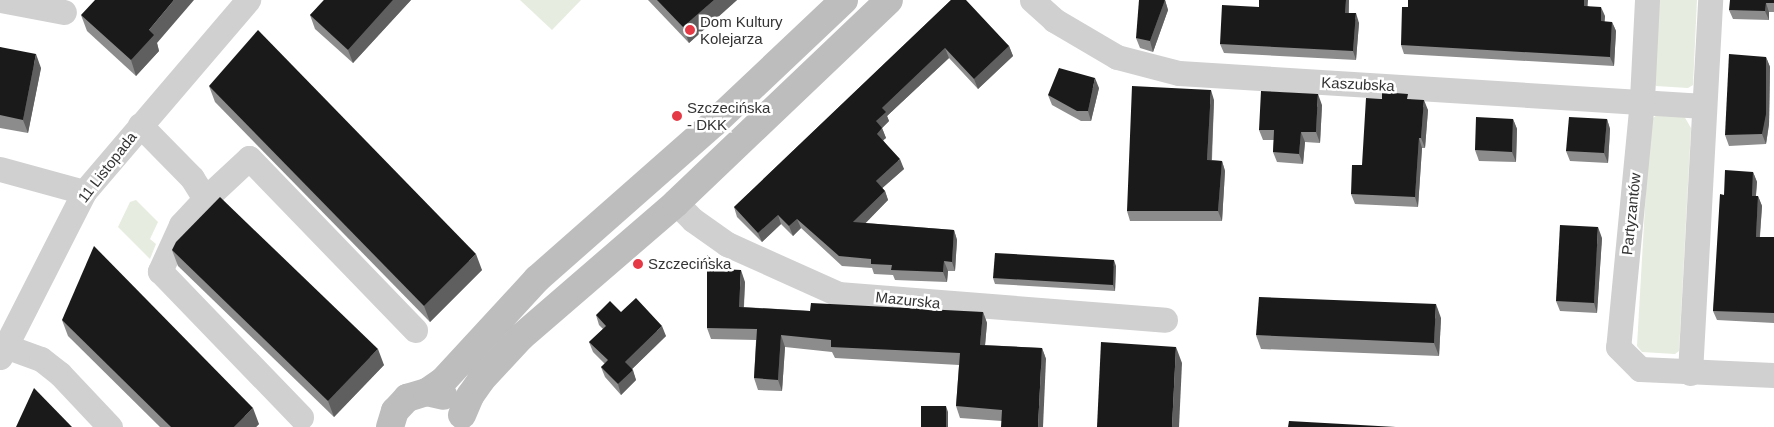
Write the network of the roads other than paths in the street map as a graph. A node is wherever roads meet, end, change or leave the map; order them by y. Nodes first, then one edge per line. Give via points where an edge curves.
1 (1, 0) edge
2 (248, 0) edge
3 (844, 0) edge
4 (889, 0) edge
5 (1032, 0) edge
6 (1647, 0) edge
7 (1710, 0) edge
8 (64, 12) dead end
9 (1642, 100) junction
10 (1704, 106) junction
11 (140, 125) junction
12 (0, 169) edge
13 (84, 192) junction
14 (205, 199) junction
15 (676, 203) junction
16 (1165, 320) dead end
17 (415, 330) dead end
18 (3, 351) edge
19 (1690, 373) junction
20 (1774, 375) edge
21 (427, 392) junction
22 (293, 419) edge
23 (463, 421) edge
24 (388, 424) edge
25 (110, 427) edge

1 - 8 street
2 - 11 street, 11 Listopada
3 - 21 main road via 714,123 536,279 443,381
4 - 15 main road
5 - 9 street, Kaszubska via 1054,20 1117,57 1179,74
6 - 9 street, Partyzantów
7 - 10 street
9 - 10 street, Kaszubska
9 - 19 street, Partyzantów via 1618,346 1640,369
10 - 19 street
11 - 13 street, 11 Listopada
11 - 14 street via 192,178
12 - 13 street
13 - 18 street, 11 Listopada
14 - 17 street via 249,158
14 - 22 street via 181,225 160,271
15 - 16 street, Mazurska via 693,220 727,244 838,294
15 - 23 main road via 521,337 481,380 470,396
18 - 25 street via 40,359 60,374
19 - 20 street, Partyzantów
21 - 23 main road via 448,398
21 - 24 main road via 407,398

